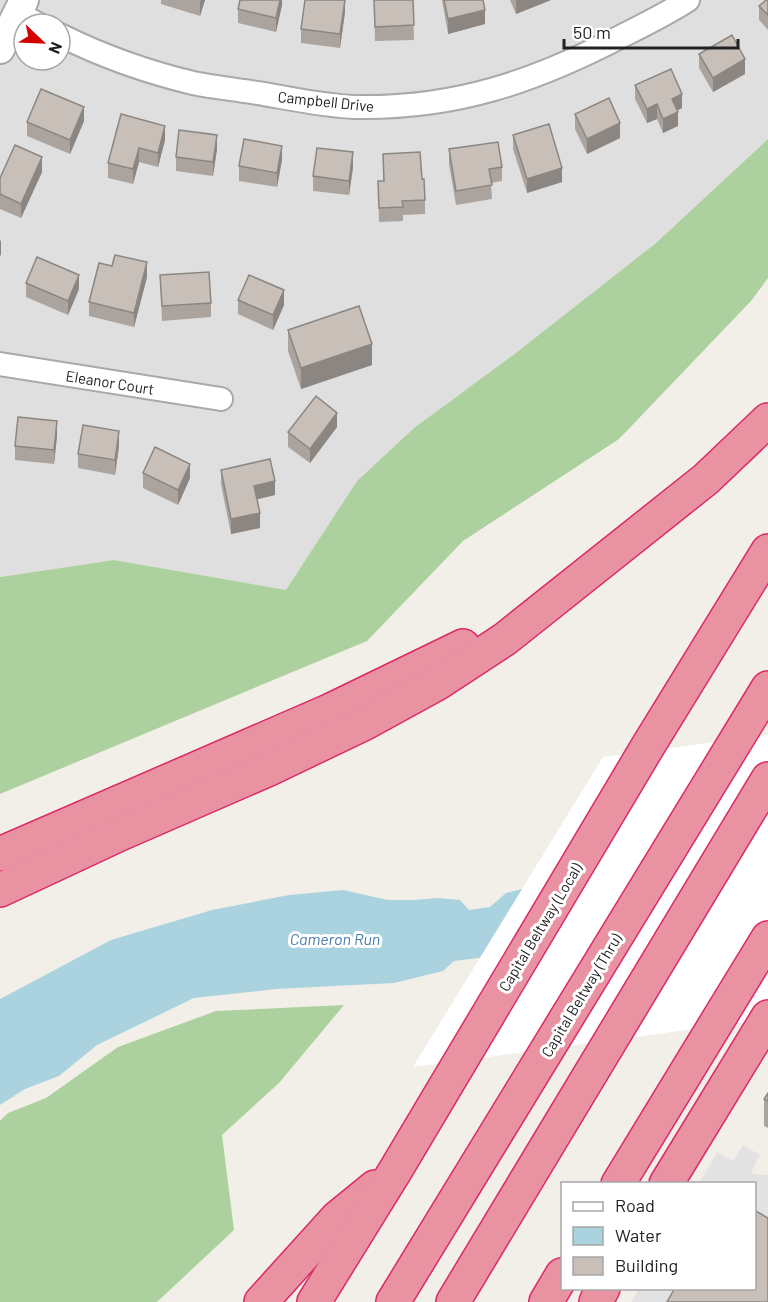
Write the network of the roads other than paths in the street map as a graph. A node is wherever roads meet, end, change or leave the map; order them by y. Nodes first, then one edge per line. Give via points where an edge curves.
1 (688, 0) edge
2 (12, 32) edge
3 (72, 41) edge
4 (0, 49) edge
5 (0, 364) edge
6 (220, 399) dead end
7 (768, 420) edge
8 (768, 551) edge
9 (582, 578) junction
10 (768, 688) edge
11 (768, 779) edge
12 (3, 853) edge
13 (0, 890) edge
14 (768, 938) edge
15 (767, 1018) edge
16 (395, 1171) junction
17 (619, 1182) edge
18 (667, 1182) edge
19 (561, 1277) edge
20 (261, 1302) edge
21 (314, 1302) edge
22 (393, 1302) edge
23 (453, 1302) edge
24 (546, 1302) edge

1 - 3 street, Campbell Drive via 550,71 503,88 401,106 353,107 195,83 140,69
2 - 4 street
5 - 6 street, Eleanor Court
7 - 9 highway via 706,479
8 - 16 highway, Capital Beltway (Local)
9 - 12 highway via 467,644 329,711
9 - 13 highway via 505,639 438,683 365,723
10 - 22 highway, Capital Beltway (Thru)
11 - 23 highway
14 - 17 highway
15 - 18 highway
16 - 20 highway via 337,1218
16 - 21 highway, Capital Beltway (Local)
19 - 24 highway

